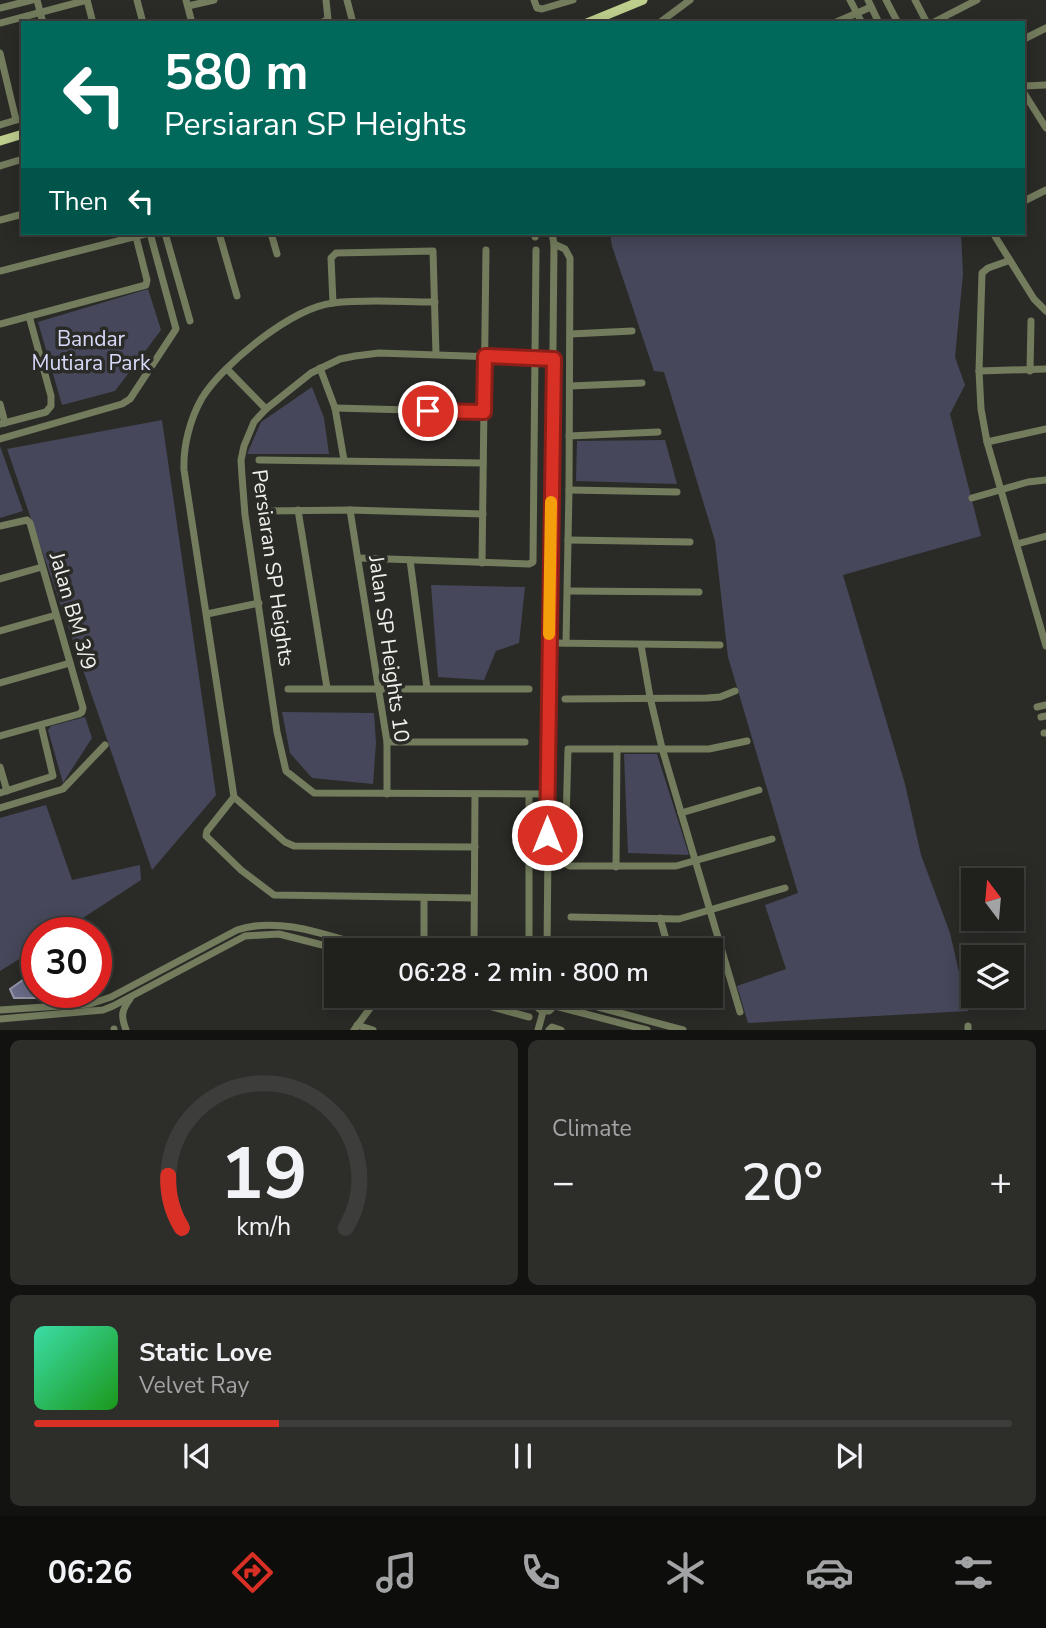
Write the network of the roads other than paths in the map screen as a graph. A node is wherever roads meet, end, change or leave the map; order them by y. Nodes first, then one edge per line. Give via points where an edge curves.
1 (32, 0) edge
2 (37, 0) edge
3 (87, 0) edge
4 (137, 0) edge
5 (214, 0) edge
6 (326, 0) edge
7 (347, 0) edge
8 (573, 0) edge
9 (643, 0) edge
10 (690, 0) edge
11 (850, 0) edge
12 (886, 0) edge
13 (915, 0) edge
14 (977, 0) edge
15 (187, 3) edge
16 (869, 3) edge
17 (536, 4) edge
18 (0, 8) edge
19 (40, 12) junction
20 (856, 13) junction
21 (42, 21) edge
22 (92, 21) edge
23 (142, 21) edge
24 (192, 21) edge
25 (324, 21) edge
26 (353, 21) edge
27 (592, 21) edge
28 (662, 21) edge
29 (838, 21) edge
30 (861, 21) edge
31 (878, 21) edge
32 (897, 21) edge
33 (928, 21) edge
34 (933, 21) edge
35 (0, 23) edge
36 (1046, 28) edge
37 (1025, 38) edge
38 (0, 53) edge
39 (1046, 85) edge
40 (1025, 86) edge
41 (1025, 95) edge
42 (20, 119) edge
43 (0, 125) edge
44 (1046, 128) edge
45 (21, 135) edge
46 (0, 141) edge
47 (21, 160) edge
48 (0, 166) edge
49 (1046, 190) edge
50 (1025, 200) edge
51 (21, 215) edge
52 (0, 220) edge
53 (132, 235) edge
54 (136, 235) edge
55 (150, 235) edge
56 (165, 235) edge
57 (220, 235) edge
58 (272, 235) edge
59 (552, 235) edge
60 (994, 235) edge
61 (554, 244) junction
62 (486, 250) dead end
63 (536, 250) dead end
64 (277, 254) dead end
65 (1008, 261) junction
66 (174, 267) junction
67 (0, 271) edge
68 (161, 271) junction
69 (237, 296) dead end
70 (435, 302) junction
71 (333, 303) junction
72 (1046, 311) edge
73 (29, 316) junction
74 (190, 321) dead end
75 (1031, 321) dead end
76 (0, 324) edge
77 (632, 331) dead end
78 (571, 334) junction
79 (436, 355) junction
80 (485, 356) junction
81 (535, 359) junction
82 (554, 359) junction
83 (320, 368) junction
84 (228, 369) junction
85 (1046, 369) edge
86 (979, 371) junction
87 (1030, 371) junction
88 (642, 383) dead end
89 (570, 386) junction
90 (0, 404) edge
91 (335, 408) junction
92 (266, 409) junction
93 (484, 412) junction
94 (3, 423) edge
95 (1046, 429) edge
96 (658, 432) dead end
97 (569, 436) junction
98 (0, 439) edge
99 (987, 442) junction
100 (259, 460) dead end
101 (344, 460) junction
102 (483, 463) junction
103 (1046, 480) edge
104 (569, 490) junction
105 (1001, 490) junction
106 (677, 492) dead end
107 (972, 498) dead end
108 (298, 510) junction
109 (351, 510) junction
110 (267, 511) dead end
111 (482, 514) junction
112 (0, 526) edge
113 (1046, 536) edge
114 (568, 540) junction
115 (690, 542) dead end
116 (1017, 544) junction
117 (358, 558) junction
118 (410, 560) junction
119 (482, 563) junction
120 (42, 567) junction
121 (0, 579) edge
122 (568, 591) junction
123 (699, 592) dead end
124 (259, 603) junction
125 (207, 614) junction
126 (56, 615) junction
127 (0, 631) edge
128 (549, 643) junction
129 (566, 643) junction
130 (641, 645) junction
131 (720, 645) dead end
132 (1046, 646) edge
133 (70, 663) junction
134 (0, 683) edge
135 (327, 688) junction
136 (378, 688) junction
137 (427, 688) junction
138 (529, 688) dead end
139 (288, 689) dead end
140 (735, 691) dead end
141 (650, 697) junction
142 (565, 699) dead end
143 (1046, 705) edge
144 (1037, 707) dead end
145 (41, 725) junction
146 (0, 736) edge
147 (747, 741) dead end
148 (387, 742) junction
149 (524, 742) dead end
150 (105, 745) dead end
151 (662, 748) junction
152 (617, 749) junction
153 (0, 767) edge
154 (759, 790) dead end
155 (4, 792) edge
156 (387, 794) junction
157 (475, 794) junction
158 (547, 794) junction
159 (529, 795) junction
160 (234, 797) junction
161 (0, 808) edge
162 (681, 813) junction
163 (772, 839) dead end
164 (475, 847) junction
165 (696, 862) junction
166 (616, 867) junction
167 (785, 888) dead end
168 (424, 898) junction
169 (474, 898) junction
170 (710, 911) junction
171 (571, 917) dead end
172 (660, 918) junction
173 (332, 938) edge
174 (424, 938) edge
175 (474, 938) edge
176 (529, 938) edge
177 (547, 938) edge
178 (666, 938) edge
179 (324, 945) edge
180 (131, 997) junction
181 (370, 1008) edge
182 (496, 1008) edge
183 (536, 1008) edge
184 (553, 1008) edge
185 (563, 1008) edge
186 (601, 1008) edge
187 (0, 1010) edge
188 (101, 1010) junction
189 (542, 1012) junction
190 (740, 1012) dead end
191 (121, 1017) junction
192 (529, 1017) dead end
193 (0, 1018) edge
194 (355, 1027) edge
195 (126, 1030) edge
196 (373, 1030) edge
197 (538, 1030) edge
198 (549, 1030) edge
199 (561, 1030) edge
200 (647, 1030) edge
201 (683, 1030) edge

1 - 18 street
2 - 19 street
3 - 19 street
3 - 22 street
4 - 23 street
5 - 15 street
6 - 25 street
7 - 26 street
8 - 17 street
9 - 27 main road
10 - 28 street
11 - 20 street
12 - 32 street
13 - 33 street
14 - 34 street
15 - 24 street
16 - 20 street
16 - 31 street
19 - 21 street
19 - 35 street
20 - 29 street
20 - 30 street
36 - 37 street
38 - 42 street
39 - 40 street
41 - 44 street
42 - 43 street
45 - 46 main road
47 - 48 street
49 - 50 street
51 - 52 street
53 - 67 street
54 - 73 street via 146,285
55 - 68 street
56 - 66 street
57 - 69 street
58 - 64 street
59 - 61 street
60 - 65 street
61 - 78 street via 570,258
61 - 82 street
62 - 80 street
63 - 81 street
65 - 72 street
65 - 86 street via 982,274
66 - 68 street
66 - 74 street
68 - 98 street via 176,328 130,399
70 - 71 street
70 - 71 street via 431,250 332,255
70 - 79 street
71 - 84 street via 288,320
73 - 76 street
73 - 94 street via 51,406 46,412
75 - 87 street
77 - 78 street
78 - 89 street
79 - 80 street, Persiaran SP Heights
79 - 83 street, Persiaran SP Heights via 379,353
80 - 81 street, Persiaran SP Heights
80 - 93 street
81 - 82 street, Persiaran SP Heights
81 - 119 street via 533,562
82 - 128 street
83 - 91 street
83 - 92 street, Persiaran SP Heights
84 - 92 street
84 - 125 street via 201,400 184,457
85 - 87 street
86 - 87 street
86 - 99 street
88 - 89 street
89 - 97 street
90 - 94 street
91 - 93 street
91 - 101 street
92 - 124 street, Persiaran SP Heights via 248,434 241,460
93 - 102 street
95 - 99 street
96 - 97 street
97 - 104 street
99 - 105 street
100 - 101 street
101 - 102 street
102 - 111 street
103 - 105 street
104 - 106 street
104 - 114 street
105 - 107 street
105 - 116 street
108 - 109 street
108 - 110 street
108 - 135 street
109 - 111 street
109 - 117 street, Jalan SP Heights 10
111 - 119 street
112 - 120 street, Jalan BM 3/9 via 27,520
113 - 116 street
114 - 115 street
114 - 122 street
116 - 132 street
117 - 118 street
117 - 136 street, Jalan SP Heights 10
118 - 119 street
118 - 137 street
120 - 121 street
120 - 126 street, Jalan BM 3/9
122 - 123 street
122 - 129 street
124 - 125 street
124 - 156 street, Persiaran SP Heights via 286,771 314,793
125 - 160 street
126 - 127 street
126 - 133 street, Jalan BM 3/9
128 - 129 street
128 - 158 street
129 - 130 street
130 - 131 street
130 - 141 street
133 - 134 street
133 - 145 street, Jalan BM 3/9 via 82,712
135 - 136 street
135 - 139 street
136 - 137 street
136 - 148 street, Jalan SP Heights 10
137 - 138 street
140 - 141 street via 707,698
141 - 142 street
141 - 151 street
143 - 144 street
145 - 146 street
145 - 155 street via 53,776
147 - 151 street via 720,748
148 - 149 street
148 - 156 street, Jalan SP Heights 10
150 - 161 street via 63,789
151 - 152 street
151 - 162 street
152 - 166 street
152 - 166 street via 568,749 564,853 570,866
153 - 155 street
154 - 162 street
156 - 157 street, Persiaran SP Heights
157 - 159 street, Persiaran SP Heights
157 - 164 street
158 - 159 street, Persiaran SP Heights
158 - 177 street
159 - 176 street
160 - 164 street via 294,846
160 - 168 street via 207,831 208,841 274,895
162 - 165 street
163 - 165 street
164 - 169 street
165 - 166 street
165 - 170 street
167 - 170 street
168 - 169 street
168 - 174 street
169 - 175 street
170 - 172 street via 679,919
170 - 190 street
171 - 172 street
172 - 178 street
173 - 187 street via 287,926 251,925 111,997 90,1004
179 - 180 street via 279,934 245,936
180 - 188 street
180 - 191 street
181 - 194 street
182 - 192 street
183 - 189 street
184 - 189 street
185 - 200 street
186 - 201 street
187 - 193 street
188 - 191 street
188 - 193 street
189 - 197 street
191 - 195 street
194 - 196 street
198 - 199 street

